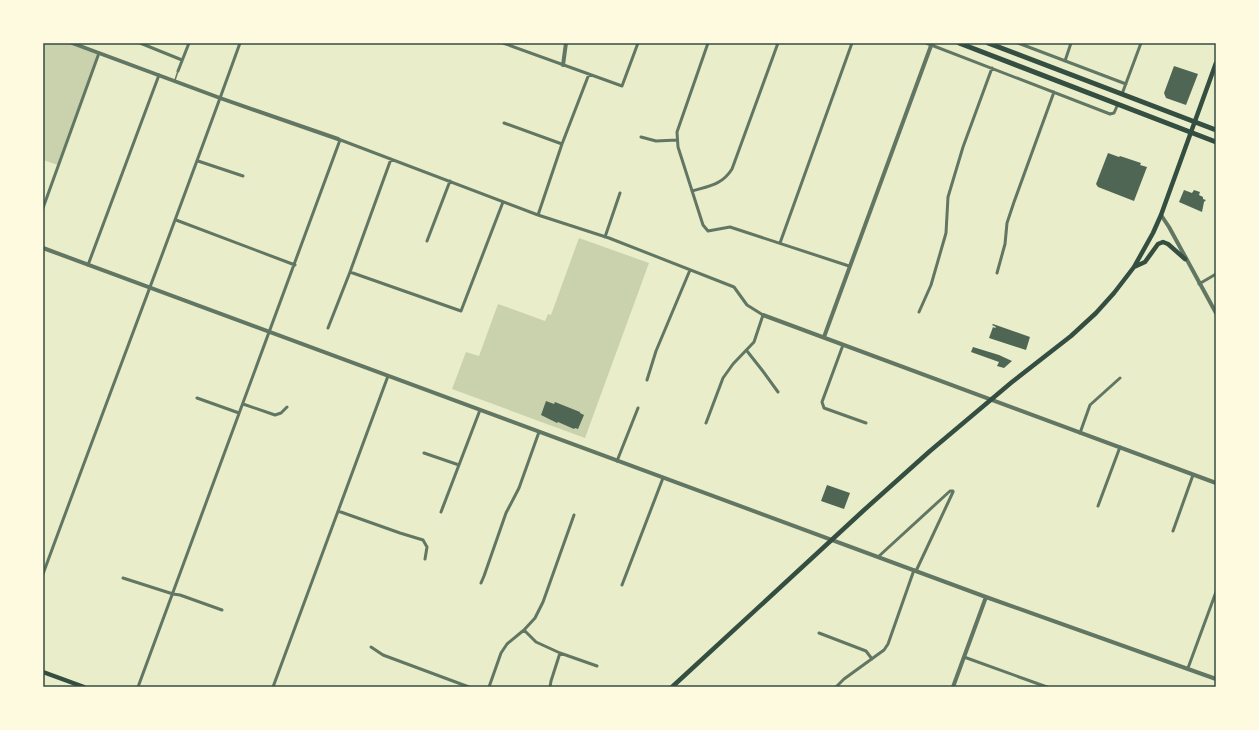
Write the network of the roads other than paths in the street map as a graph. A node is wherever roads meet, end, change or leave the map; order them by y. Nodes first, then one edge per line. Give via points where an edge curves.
1 (72, 43) edge
2 (140, 43) edge
3 (189, 43) edge
4 (240, 43) edge
5 (503, 43) edge
6 (566, 43) edge
7 (638, 43) edge
8 (708, 43) edge
9 (778, 43) edge
10 (852, 43) edge
11 (926, 43) edge
12 (959, 43) edge
13 (988, 43) edge
14 (1018, 43) edge
15 (1071, 43) edge
16 (1141, 43) edge
17 (932, 44) edge
18 (99, 53) junction
19 (182, 60) junction
20 (1065, 61) junction
21 (1216, 62) edge
22 (563, 65) junction
23 (992, 68) junction
24 (178, 71) joint
25 (589, 74) junction
26 (159, 75) junction
27 (174, 81) junction
28 (1126, 84) junction
29 (1054, 92) junction
30 (1122, 95) junction
31 (220, 98) junction
32 (1118, 104) junction
33 (1194, 122) junction
34 (504, 123) dead end
35 (1216, 130) edge
36 (1190, 133) junction
37 (641, 137) dead end
38 (339, 140) junction
39 (676, 140) junction
40 (1216, 142) edge
41 (562, 144) junction
42 (391, 159) junction
43 (198, 161) junction
44 (243, 176) dead end
45 (450, 181) junction
46 (692, 191) junction
47 (620, 193) dead end
48 (503, 202) junction
49 (43, 208) edge
50 (538, 215) junction
51 (1161, 215) junction
52 (176, 220) junction
53 (605, 237) junction
54 (427, 241) dead end
55 (780, 243) junction
56 (43, 248) edge
57 (1185, 258) junction
58 (88, 265) junction
59 (294, 265) junction
60 (849, 266) junction
61 (1134, 267) junction
62 (690, 270) junction
63 (350, 272) junction
64 (997, 273) dead end
65 (1216, 274) edge
66 (1199, 284) junction
67 (149, 288) junction
68 (919, 312) dead end
69 (1216, 313) edge
70 (763, 315) junction
71 (328, 328) dead end
72 (269, 332) junction
73 (824, 337) junction
74 (844, 345) junction
75 (746, 351) junction
76 (388, 376) junction
77 (1120, 378) dead end
78 (647, 380) dead end
79 (778, 392) dead end
80 (197, 398) dead end
81 (991, 400) junction
82 (243, 404) junction
83 (287, 407) dead end
84 (638, 408) dead end
85 (480, 410) junction
86 (239, 413) junction
87 (706, 423) dead end
88 (866, 423) dead end
89 (539, 432) junction
90 (1080, 433) junction
91 (1120, 447) junction
92 (424, 453) dead end
93 (617, 461) junction
94 (459, 465) junction
95 (1193, 475) junction
96 (663, 478) junction
97 (1216, 483) edge
98 (1098, 506) dead end
99 (338, 511) junction
100 (441, 512) dead end
101 (574, 515) dead end
102 (1173, 531) dead end
103 (832, 540) junction
104 (878, 557) junction
105 (426, 559) dead end
106 (915, 571) junction
107 (43, 574) edge
108 (123, 578) dead end
109 (481, 583) dead end
110 (622, 585) dead end
111 (1216, 592) edge
112 (173, 594) junction
113 (986, 597) junction
114 (222, 610) dead end
115 (524, 630) junction
116 (819, 633) dead end
117 (371, 647) dead end
118 (560, 654) junction
119 (964, 656) junction
120 (872, 659) junction
121 (597, 666) dead end
122 (1188, 668) junction
123 (43, 672) edge
124 (1216, 679) edge
125 (71, 685) edge
126 (84, 687) edge
127 (138, 687) edge
128 (274, 687) edge
129 (469, 687) edge
130 (489, 687) edge
131 (550, 687) edge
132 (672, 687) edge
133 (836, 687) edge
134 (953, 687) edge
135 (1047, 687) edge

1 - 18 street
2 - 19 street
3 - 19 street
4 - 31 street
5 - 22 street
6 - 22 street
7 - 25 street via 622,86
8 - 39 street via 678,124
9 - 46 street via 732,168 718,183
10 - 55 street
11 - 17 street
12 - 32 main road
13 - 30 main road
14 - 20 street
15 - 20 street
16 - 28 street
17 - 23 street
17 - 60 street
18 - 26 street
18 - 49 street
19 - 24 street
20 - 28 street
21 - 33 main road
22 - 25 street
23 - 29 street
23 - 68 street via 948,197 946,233 931,285
24 - 27 lane
25 - 41 street
26 - 27 street
26 - 58 street
27 - 31 street
28 - 30 street
29 - 32 street via 1110,114 1114,113
29 - 64 street via 1007,223 1005,244
30 - 33 main road
31 - 38 street
31 - 43 street
32 - 36 main road
33 - 35 main road
33 - 36 main road
34 - 41 street
36 - 40 main road
36 - 51 main road
37 - 39 street via 656,141
38 - 42 street
38 - 59 street
39 - 46 street
41 - 50 street
42 - 45 street
42 - 63 street
43 - 44 street
43 - 52 street
45 - 48 street
45 - 54 street
46 - 55 street via 702,225 708,231 730,227
47 - 53 street
48 - 50 street
48 - 63 street via 461,311
50 - 53 street
51 - 57 street
51 - 61 main road
52 - 59 street
52 - 67 street
53 - 62 street
55 - 60 street
56 - 58 street
57 - 61 main road via 1163,242 1158,244 1146,262
57 - 66 street
58 - 67 street
59 - 72 street
60 - 73 street
61 - 81 main road via 1096,313
62 - 70 street via 734,287 747,305
62 - 78 street via 656,351
63 - 71 street
65 - 66 street
66 - 69 street
67 - 72 street
67 - 107 street
70 - 73 street
70 - 75 street via 754,342
72 - 76 street
72 - 82 street
73 - 74 street
74 - 81 street
74 - 88 street via 822,402 824,408
75 - 79 street
75 - 87 street via 723,378
76 - 85 street
76 - 99 street
77 - 90 street via 1090,405
80 - 86 street
81 - 90 street
81 - 103 main road via 930,451
82 - 83 street via 275,415
82 - 86 street
84 - 93 street
85 - 89 street
85 - 94 street
86 - 112 street
89 - 93 street
89 - 109 street
90 - 91 street
91 - 95 street
91 - 98 street
92 - 94 street
93 - 96 street
94 - 100 street
95 - 97 street
95 - 102 street
96 - 103 street
96 - 110 street
99 - 105 street via 423,540 427,547
99 - 128 street
101 - 115 street via 543,602 535,618
103 - 104 street
103 - 132 main road
104 - 106 street
104 - 106 street via 952,491
106 - 113 street
106 - 120 street via 888,644
108 - 112 street
111 - 122 street
112 - 114 street
112 - 127 street
113 - 119 street
113 - 122 street
115 - 118 street via 536,642
115 - 130 street via 507,644 501,653
116 - 120 street via 866,651
117 - 129 street via 383,655
118 - 121 street
118 - 131 street
119 - 134 street
119 - 135 street
120 - 133 street
122 - 124 street
123 - 125 main road
125 - 126 main road

